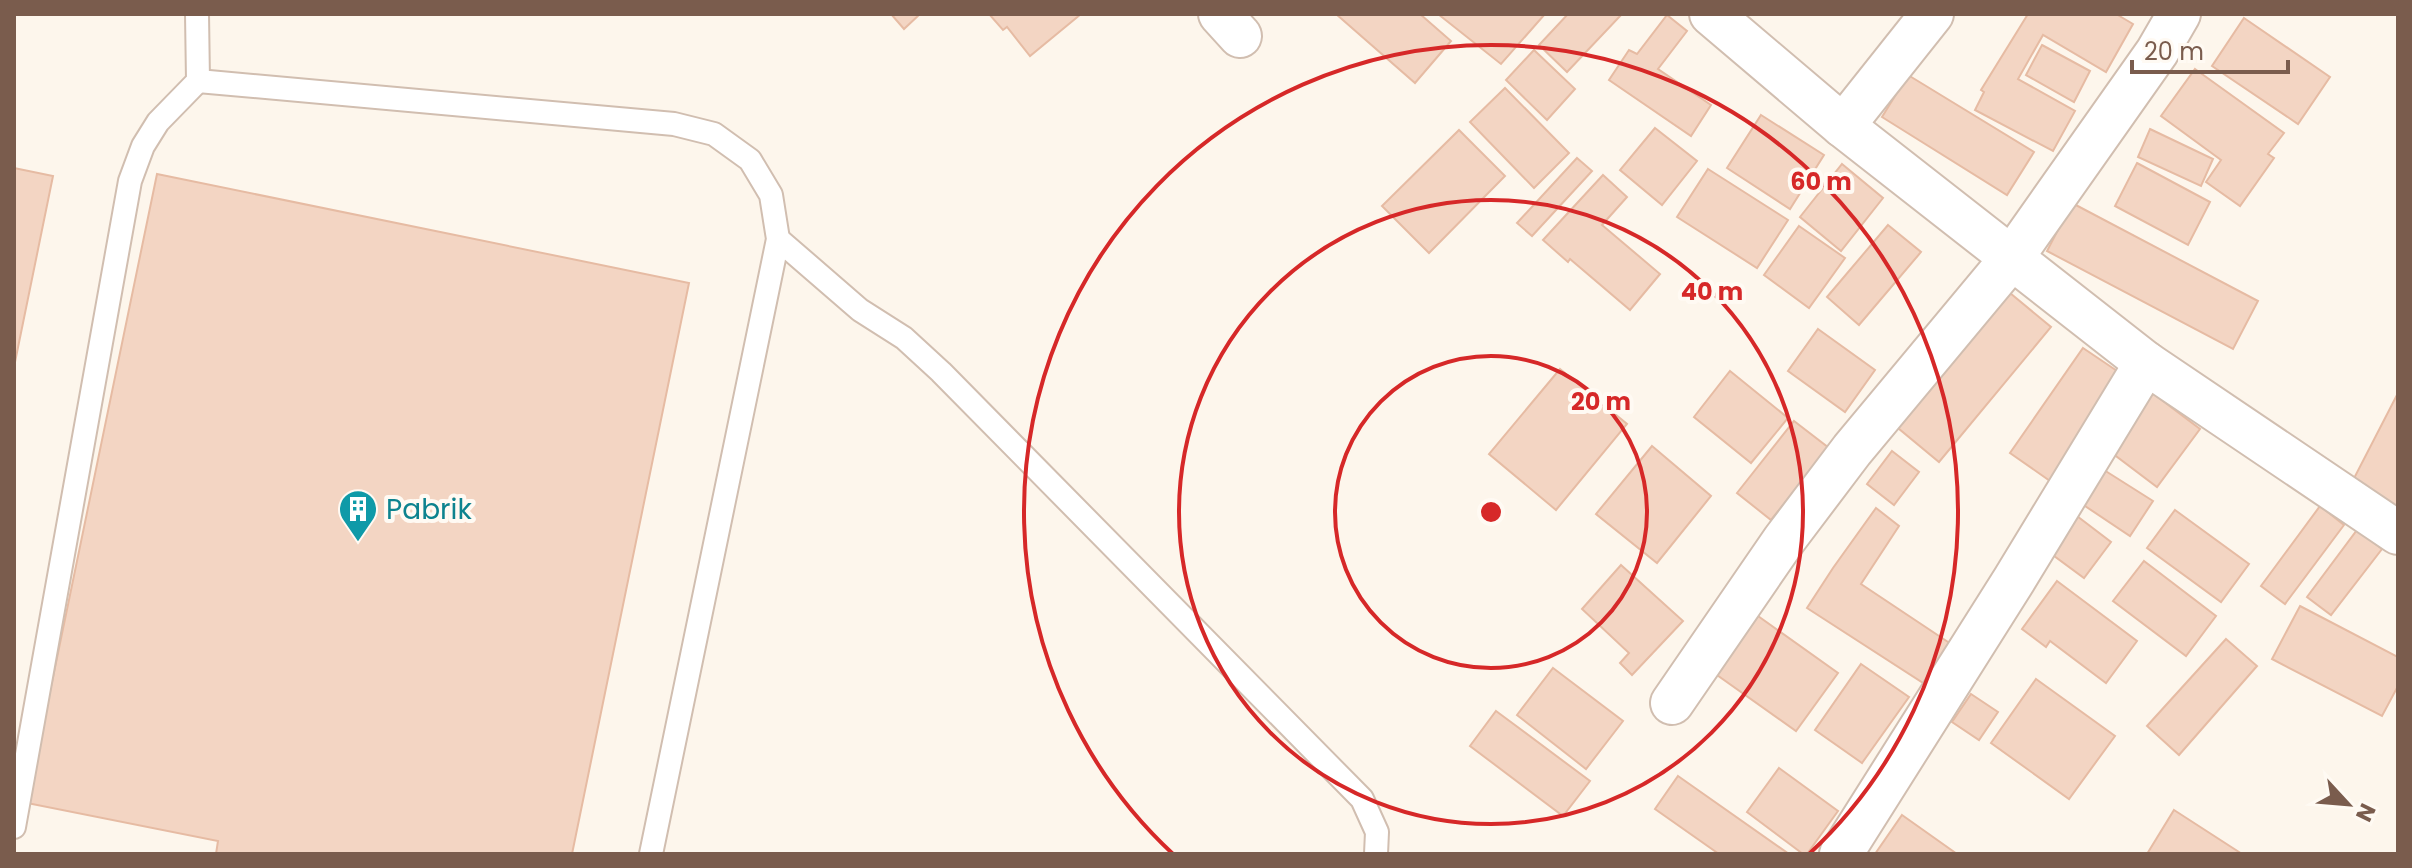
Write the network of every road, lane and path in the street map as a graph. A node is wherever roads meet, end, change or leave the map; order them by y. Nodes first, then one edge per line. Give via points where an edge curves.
1 (197, 14) edge
2 (1711, 14) edge
3 (1932, 14) edge
4 (2179, 14) edge
5 (198, 81) junction
6 (1843, 126) junction
7 (778, 239) junction
8 (2011, 259) junction
9 (2146, 363) junction
10 (2398, 533) edge
11 (1672, 703) dead end
12 (14, 827) edge
13 (651, 854) edge
14 (1376, 854) edge
15 (1841, 854) edge

1 - 5 lane
2 - 6 street
3 - 6 street
4 - 8 street
5 - 7 lane via 674,124 714,134 750,160 771,195
5 - 12 lane via 158,122 130,181
6 - 8 street
7 - 13 lane
7 - 14 lane via 941,372 1362,799 1377,832
8 - 9 street
8 - 11 street via 1852,450
9 - 10 street
9 - 15 street

